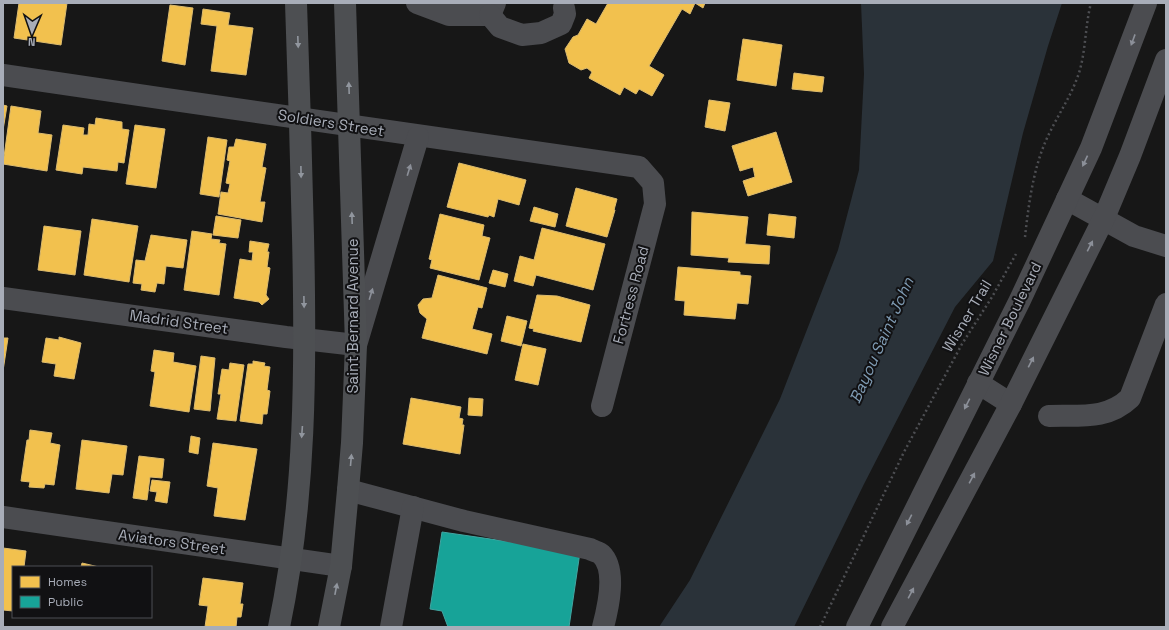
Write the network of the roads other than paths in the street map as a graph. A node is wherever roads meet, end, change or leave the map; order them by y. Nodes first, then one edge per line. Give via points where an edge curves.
1 (296, 3) edge
2 (346, 3) edge
3 (417, 3) edge
4 (1146, 3) edge
5 (564, 8) dead end
6 (492, 9) edge
7 (1166, 60) edge
8 (3, 75) edge
9 (300, 118) junction
10 (350, 126) junction
11 (418, 137) junction
12 (653, 183) joint
13 (1067, 199) junction
14 (1104, 218) junction
15 (1166, 246) edge
16 (3, 298) edge
17 (1166, 304) edge
18 (305, 340) junction
19 (356, 345) junction
20 (978, 383) junction
21 (1011, 404) junction
22 (602, 406) dead end
23 (1049, 416) dead end
24 (348, 490) junction
25 (413, 507) junction
26 (3, 517) edge
27 (291, 560) junction
28 (341, 566) junction
29 (279, 627) edge
30 (329, 627) edge
31 (391, 627) edge
32 (603, 627) edge
33 (856, 627) edge
34 (892, 627) edge

1 -> 9 main road
10 -> 2 main road, Saint Bernard Avenue
3 - 6 street via 450,15
4 -> 13 street, Wisner Boulevard via 1090,148
5 - 6 street via 561,24 541,33 522,35 500,27
7 - 14 street
8 - 9 street, Soldiers Street
9 - 10 street, Soldiers Street
9 -> 18 main road
10 - 11 street, Soldiers Street
19 -> 10 main road, Saint Bernard Avenue
11 - 12 street, Soldiers Street via 639,167
19 -> 11 street
12 - 22 street, Fortress Road via 655,204
13 - 14 street
13 - 20 street, Wisner Boulevard
14 - 15 street via 1134,236
21 -> 14 street
16 - 18 street, Madrid Street
17 - 23 street via 1130,398 1120,407 1107,413
18 - 19 street, Madrid Street
18 -> 27 main road via 299,491
24 -> 19 main road, Saint Bernard Avenue
20 - 21 street
20 -> 33 street, Wisner Boulevard
34 -> 21 street
24 - 25 street
24 - 28 main road, Saint Bernard Avenue
25 - 31 street
25 - 32 street via 590,549 601,554 610,568 610,591
26 - 27 street, Aviators Street
27 - 28 street, Aviators Street
27 - 29 main road
30 -> 28 main road, Saint Bernard Avenue

